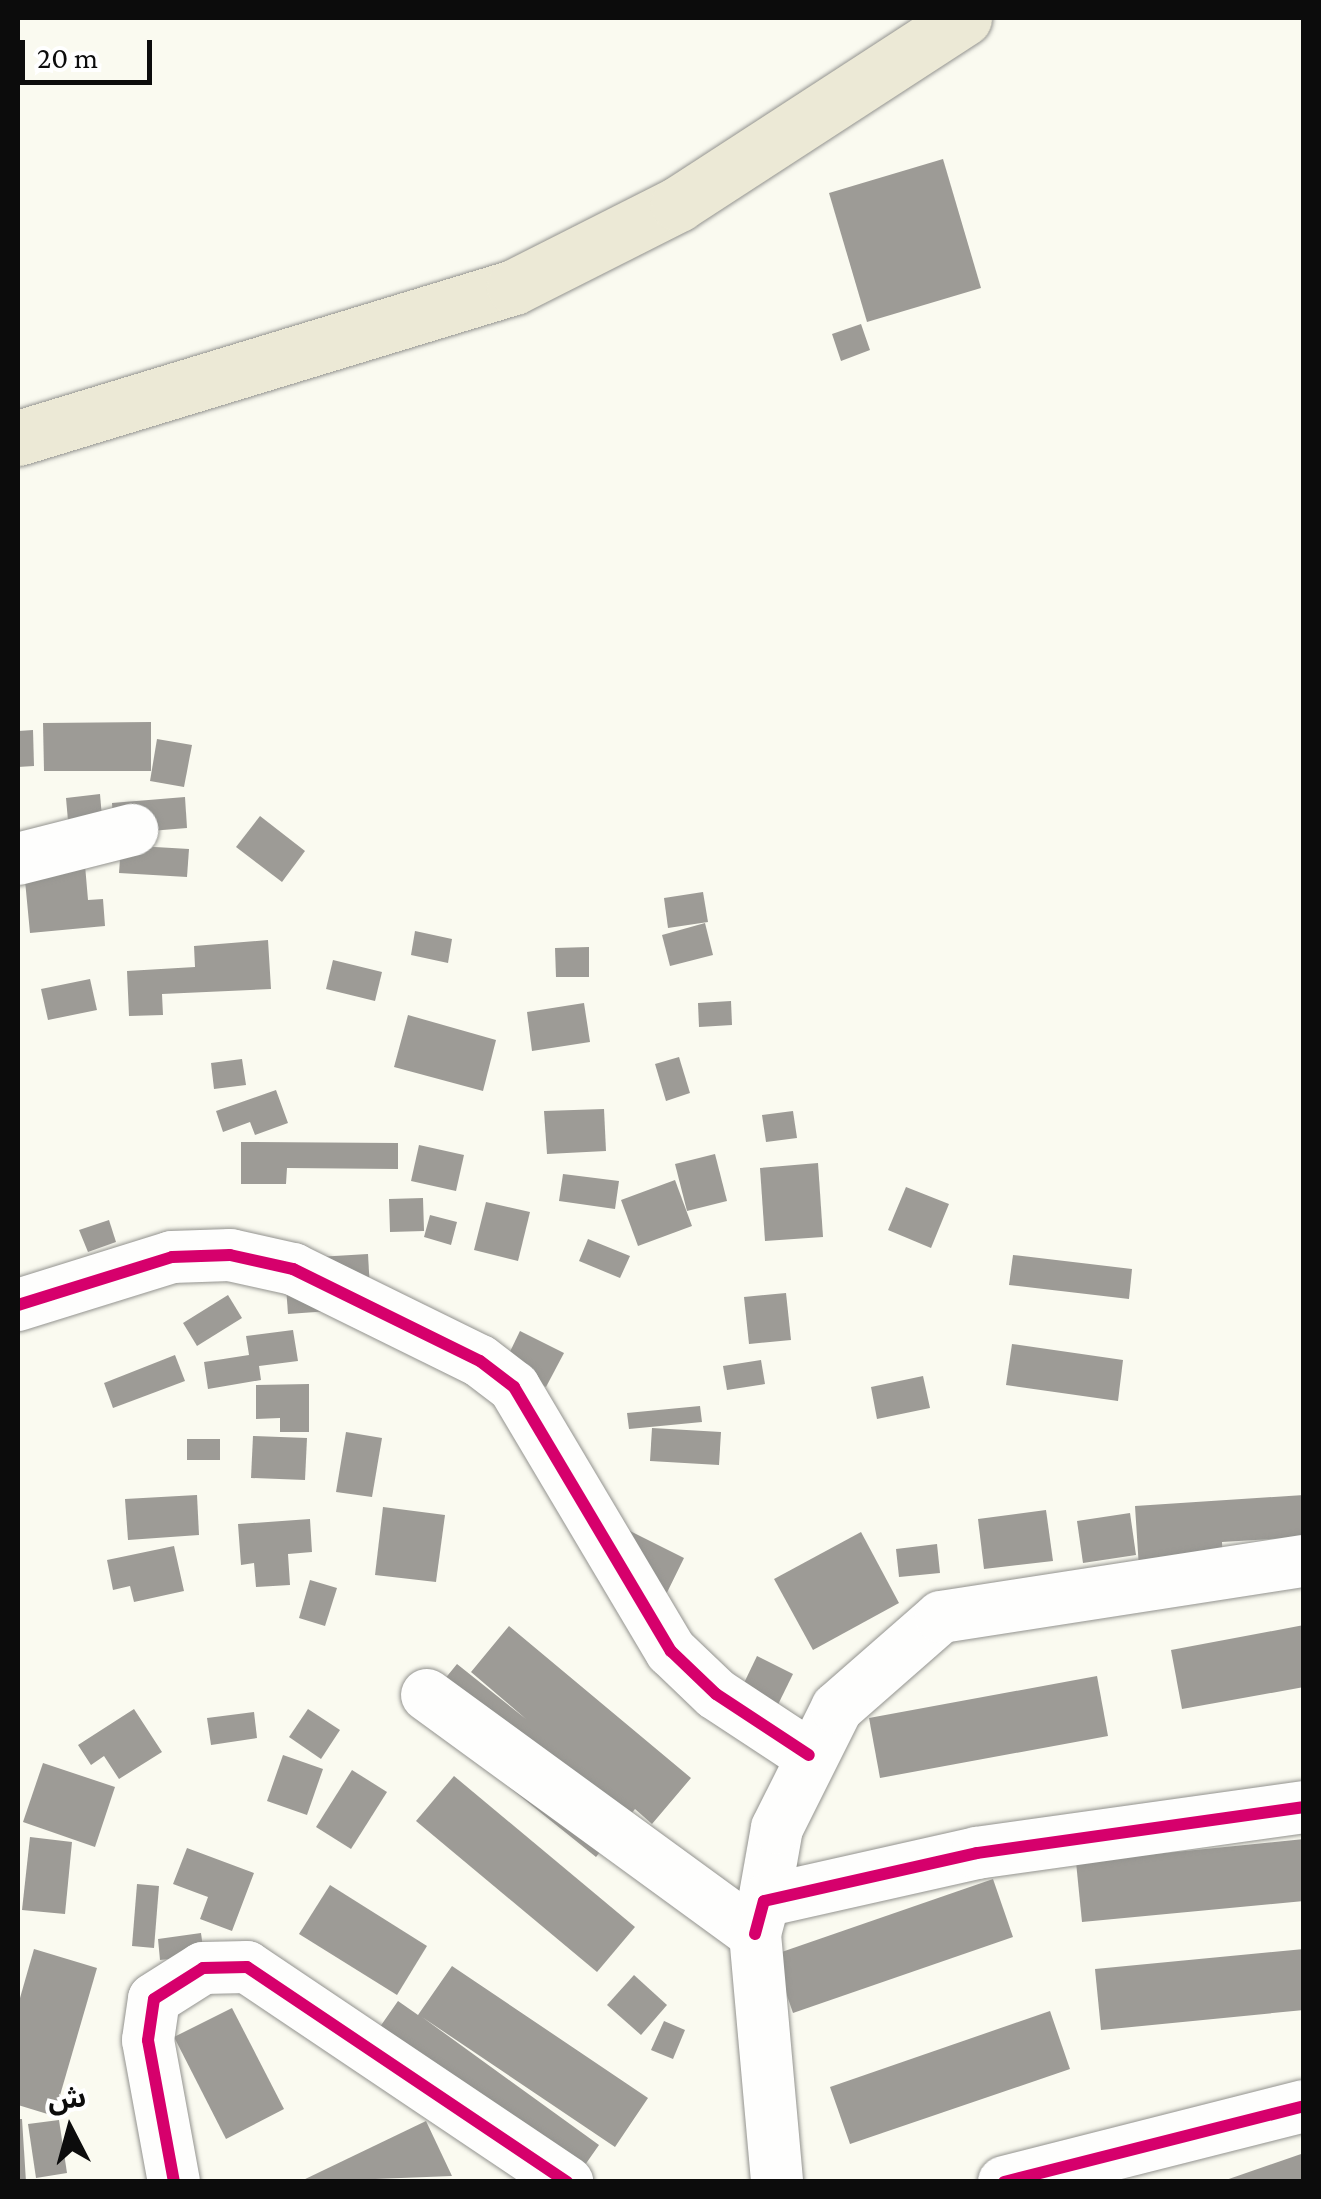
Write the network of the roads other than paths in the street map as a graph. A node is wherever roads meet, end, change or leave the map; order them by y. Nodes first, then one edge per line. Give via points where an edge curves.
1 (964, 18) edge
2 (18, 438) edge
3 (132, 830) dead end
4 (18, 858) edge
5 (18, 1305) edge
6 (1304, 1560) edge
7 (427, 1696) dead end
8 (810, 1755) junction
9 (1304, 1807) edge
10 (760, 1918) junction
11 (1304, 2106) edge
12 (538, 2176) edge
13 (174, 2182) edge
14 (777, 2182) edge
15 (1004, 2182) edge

1 - 2 main road via 678,204 514,287
3 - 4 street
5 - 8 street via 172,1256 230,1255 293,1269 480,1361 514,1387 671,1652 716,1694
6 - 8 street via 941,1616 836,1708
7 - 10 street
8 - 10 street via 777,1828
9 - 10 street via 977,1852
10 - 14 street
11 - 15 street
12 - 13 street via 247,1967 203,1968 154,1999 148,2040

